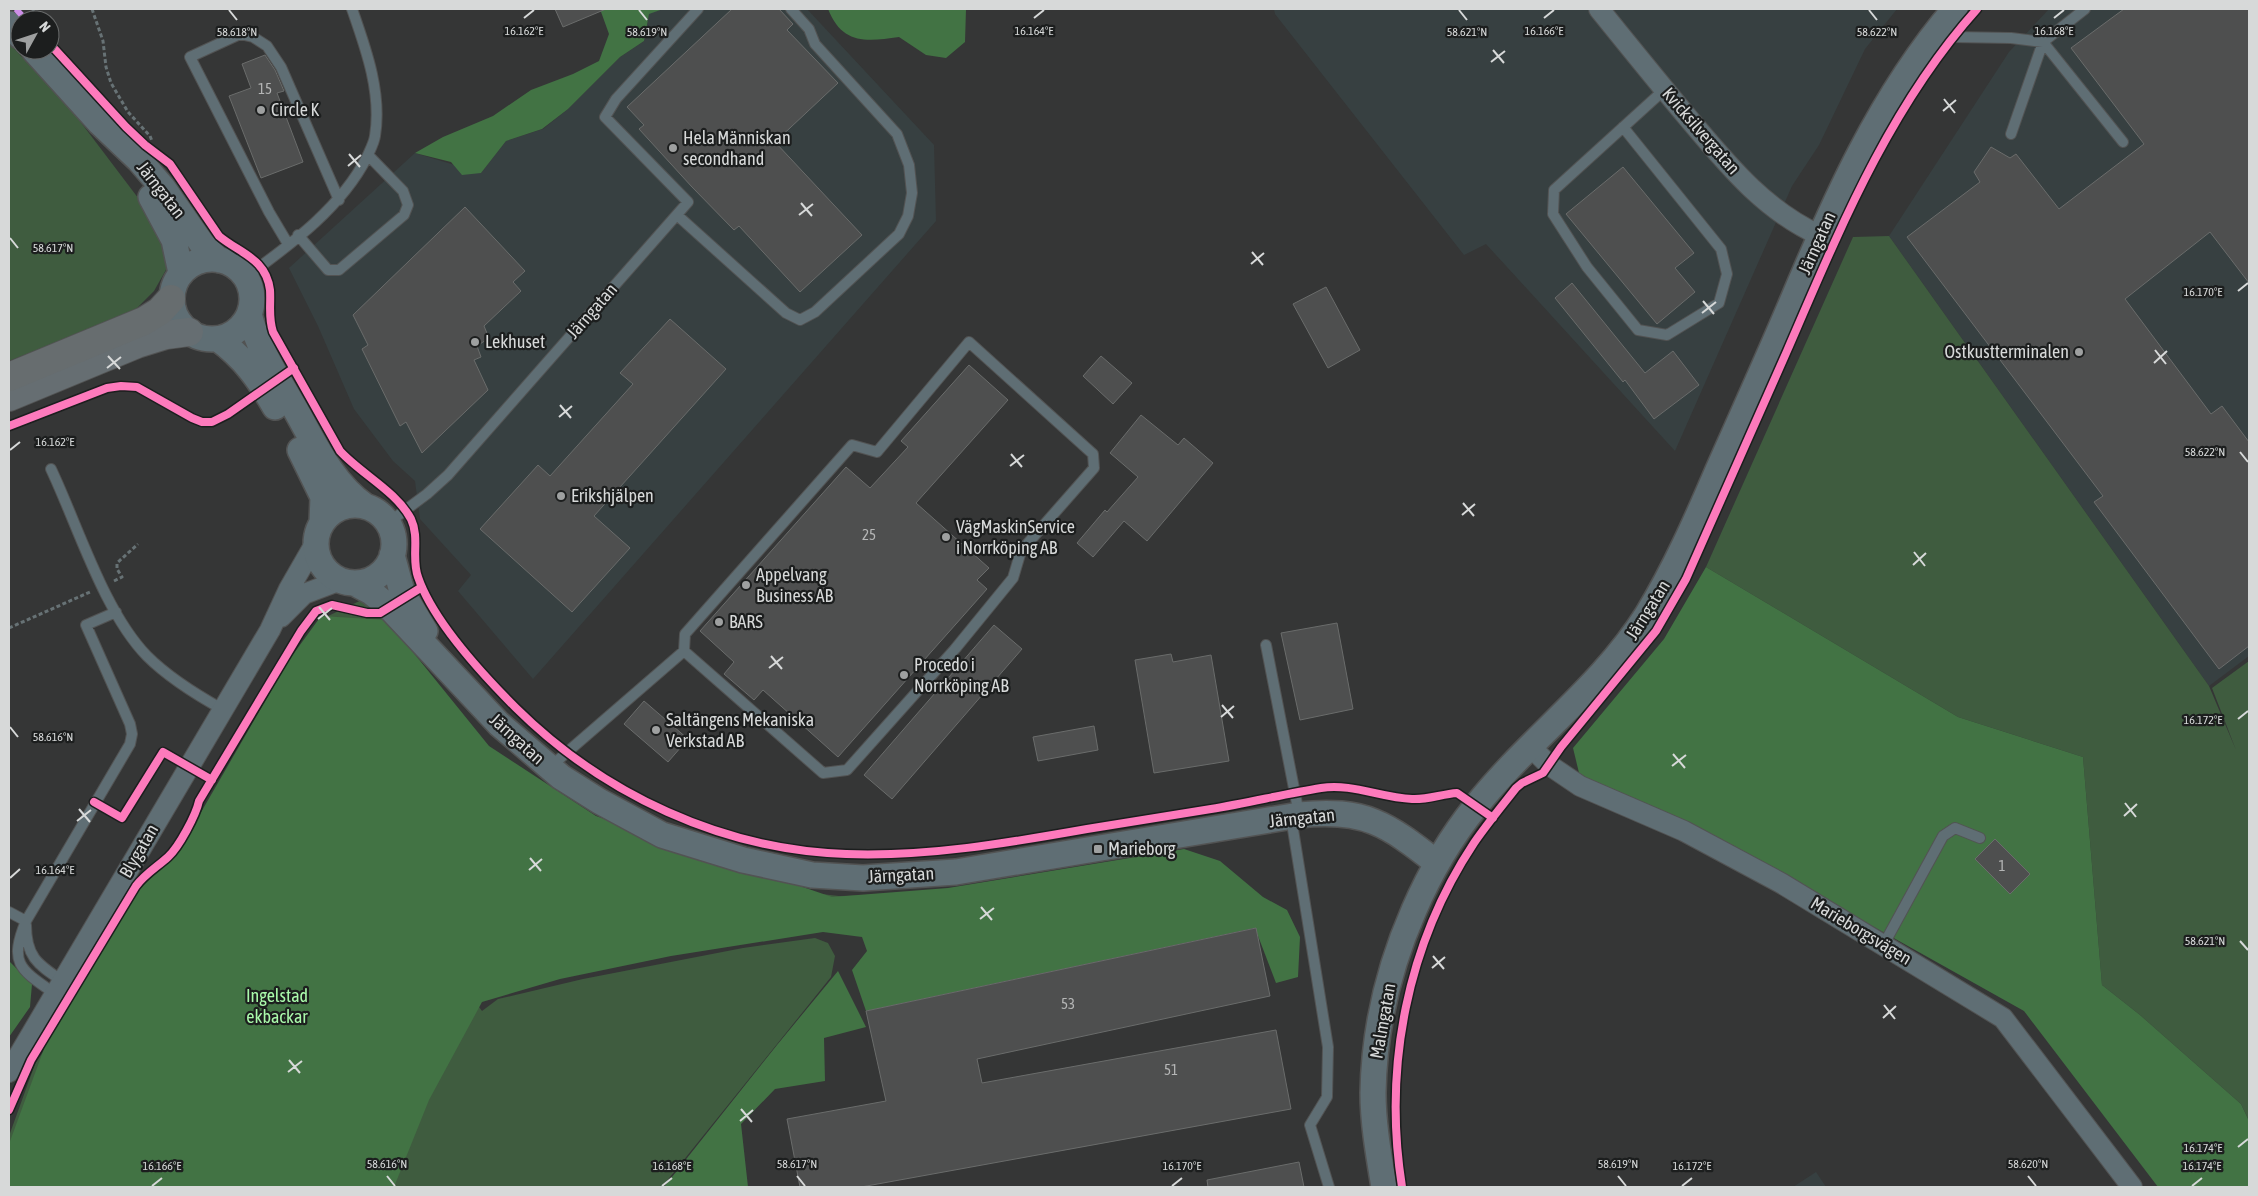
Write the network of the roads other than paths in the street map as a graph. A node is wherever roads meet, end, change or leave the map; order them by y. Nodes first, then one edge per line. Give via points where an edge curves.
1 (353, 9) edge
2 (698, 9) edge
3 (791, 9) edge
4 (1599, 9) edge
5 (1955, 9) edge
6 (2085, 9) edge
7 (1935, 31) junction
8 (2043, 42) junction
9 (43, 60) edge
10 (1664, 90) junction
11 (100, 123) junction
12 (1623, 127) junction
13 (2011, 134) dead end
14 (2123, 142) dead end
15 (368, 155) junction
16 (339, 200) junction
17 (677, 215) junction
18 (298, 236) junction
19 (1819, 236) junction
20 (288, 244) junction
21 (220, 260) junction
22 (181, 273) junction
23 (246, 277) junction
24 (171, 300) junction
25 (249, 314) junction
26 (189, 332) junction
27 (218, 338) junction
28 (9, 377) edge
29 (9, 396) edge
30 (52, 469) dead end
31 (365, 506) junction
32 (388, 522) junction
33 (319, 532) junction
34 (392, 555) junction
35 (347, 582) junction
36 (116, 612) junction
37 (270, 630) junction
38 (1266, 645) dead end
39 (684, 651) junction
40 (452, 673) junction
41 (222, 709) junction
42 (1531, 747) junction
43 (550, 768) junction
44 (1295, 816) junction
45 (1980, 838) dead end
46 (1437, 862) junction
47 (9, 912) edge
48 (26, 922) junction
49 (1884, 944) junction
50 (57, 987) junction
51 (9, 1072) edge
52 (1329, 1187) edge
53 (1384, 1187) edge
54 (2132, 1187) edge

1 - 15 lane via 371,69 377,109 374,141
2 - 17 lane, Järngatan via 616,99 605,117 688,202
3 - 17 lane via 809,29 815,44 897,134 909,165 912,193 908,216 898,234 815,312 800,320 786,314
4 - 10 street, Kvicksilvergatan
5 - 7 street, Järngatan
6 - 8 lane
7 - 8 lane via 1952,37
7 - 19 street, Järngatan via 1867,139
8 - 13 lane
8 - 14 lane
9 - 11 street, Järngatan
10 - 12 lane
10 - 19 street, Kvicksilvergatan via 1750,188 1777,212
11 - 21 street, Järngatan via 139,160 202,244
11 - 22 street, Järngatan via 161,211 174,240
12 - 12 lane via 1554,190 1553,214 1587,267 1638,330 1667,335 1719,303 1728,274 1721,249
15 - 16 lane
15 - 18 lane via 403,191 408,205 404,214 338,270 328,270
16 - 18 lane
16 - 20 lane via 281,67 267,46 253,37 240,34 190,58
17 - 32 lane, Järngatan via 448,475
18 - 20 lane
19 - 42 street, Järngatan via 1696,521 1658,596 1621,652
20 - 23 lane
21 - 22 street via 198,261
21 - 23 street via 239,269
22 - 24 street via 172,290
23 - 25 street via 252,295
24 - 26 street via 176,318
24 - 28 highway via 144,321
25 - 27 street via 231,334
25 - 31 street via 262,351 328,466 353,498
26 - 27 street via 203,338
26 - 29 highway via 138,344
27 - 33 street via 252,369 302,454 323,497
30 - 36 lane
31 - 32 street
31 - 33 street via 341,507 330,513
32 - 34 street via 394,544
33 - 35 street via 318,558 327,571
33 - 37 street, Blygatan
34 - 35 street via 378,576 366,581
34 - 40 street, Järngatan via 402,592
35 - 37 street, Blygatan via 304,594
35 - 40 street, Järngatan via 382,600
36 - 41 lane via 146,655 163,671
36 - 48 lane via 86,625 130,724 130,744
37 - 41 street, Blygatan
38 - 44 lane
39 - 39 lane via 823,773 847,770 955,649 1013,578 1021,551 1094,468 1094,454 968,342 877,452 852,445 685,634
39 - 43 lane
40 - 43 street, Järngatan via 499,724
41 - 50 street, Blygatan
42 - 46 street, Järngatan via 1476,805
42 - 49 street, Marieborgsvägen via 1549,765 1580,786 1684,831
43 - 44 street, Järngatan via 599,801 662,835 743,860 812,875 863,878 956,872
44 - 46 street, Järngatan via 1331,812 1364,817 1385,825
44 - 52 lane via 1328,1047 1327,1097 1310,1125
45 - 49 lane via 1955,828 1943,836
46 - 53 street, Malmgatan via 1399,946 1376,1047 1373,1096
47 - 48 lane
48 - 50 lane via 16,949 20,964 35,980
49 - 54 street, Marieborgsvägen via 2003,1018
50 - 51 street, Blygatan

